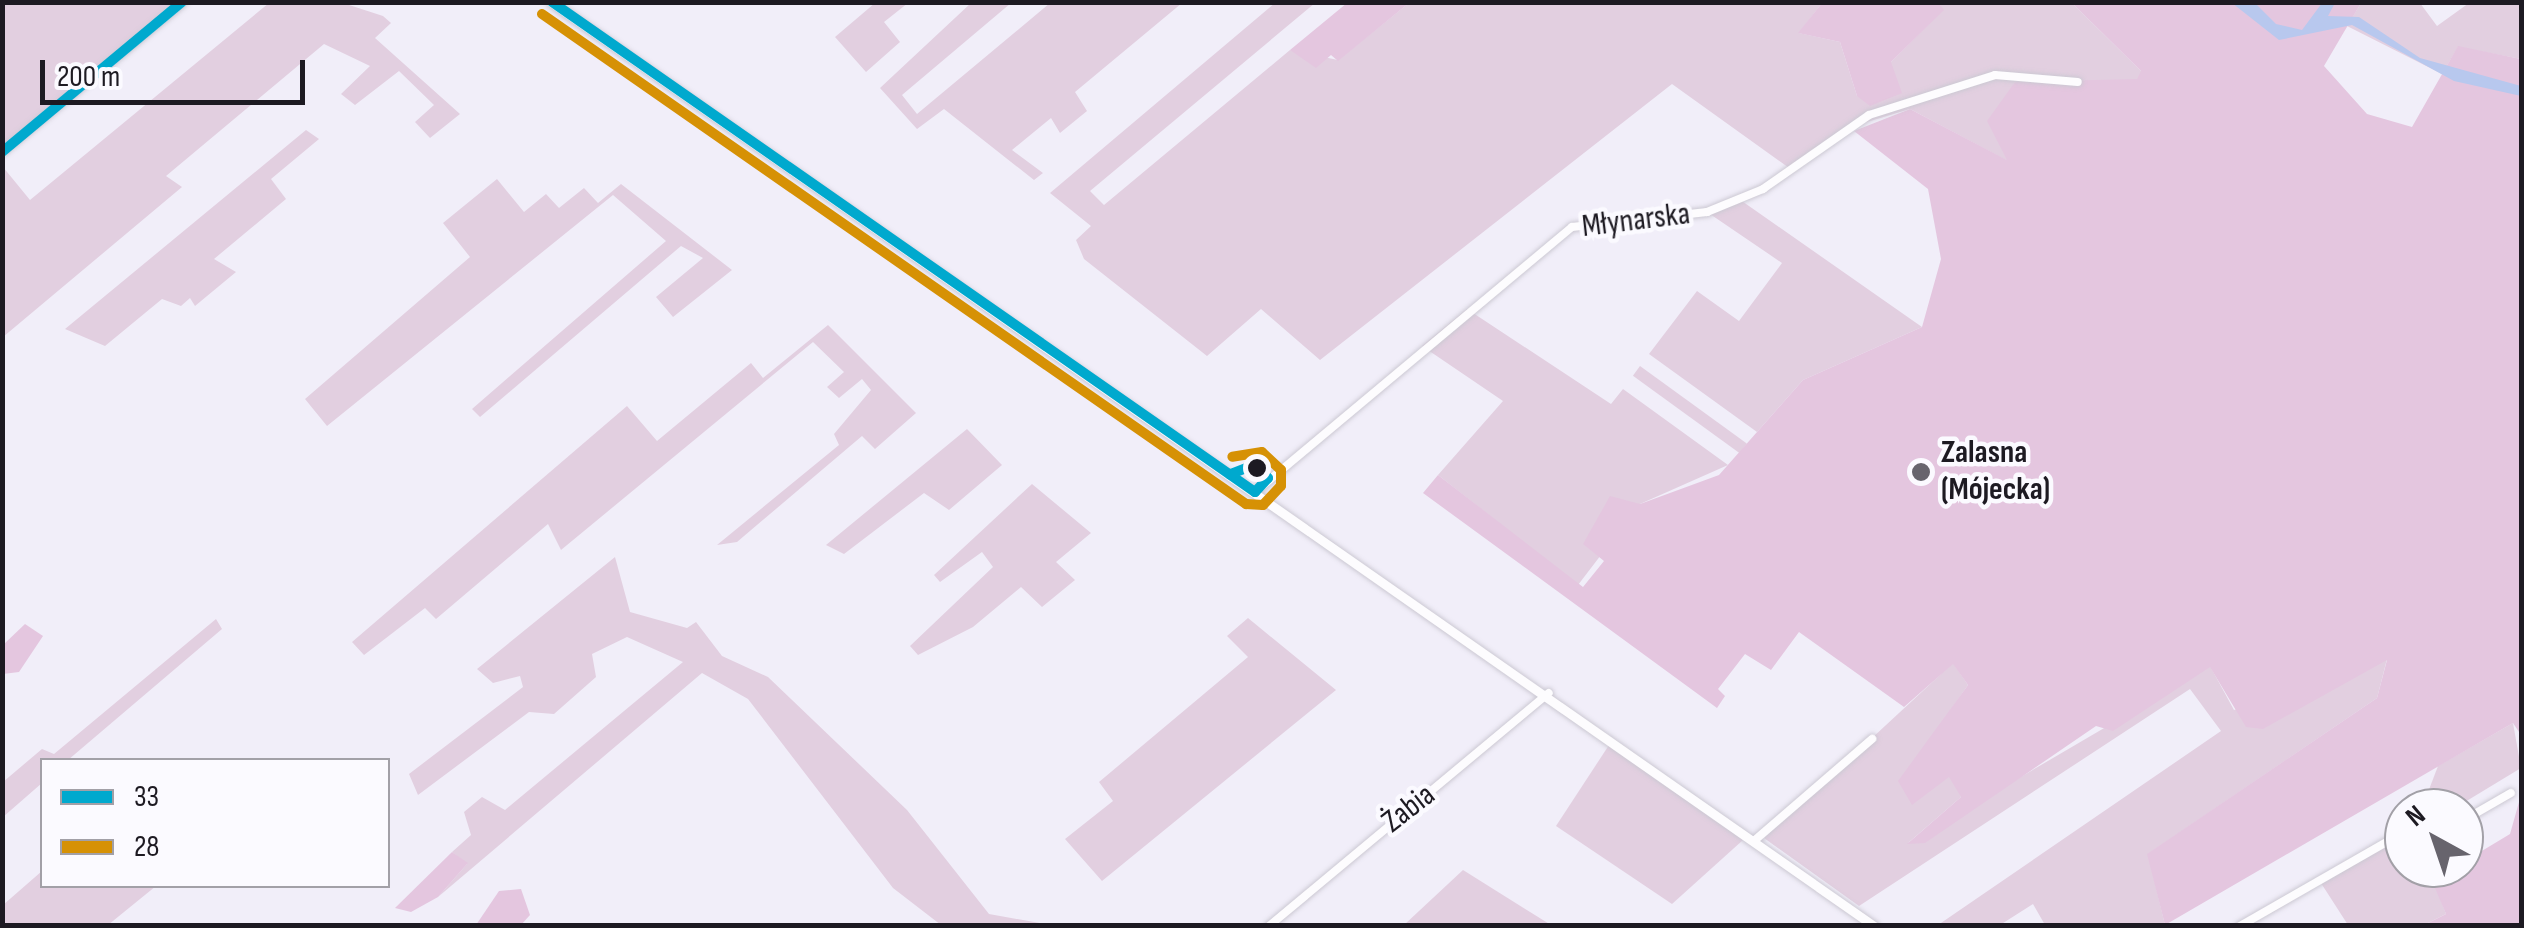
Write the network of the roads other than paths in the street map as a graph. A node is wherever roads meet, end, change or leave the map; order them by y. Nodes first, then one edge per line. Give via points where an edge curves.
1 (183, 2) edge
2 (552, 2) edge
3 (2078, 82) dead end
4 (2, 152) edge
5 (1255, 492) junction
6 (1549, 693) junction
7 (1872, 740) dead end
8 (2511, 793) dead end
9 (2484, 809) edge
10 (1755, 840) junction
11 (2384, 843) edge
12 (1268, 926) edge
13 (1874, 926) edge
14 (2240, 926) edge

1 - 4 street
2 - 5 street
3 - 5 street, Młynarska via 1995,75 1868,115 1763,189 1707,212 1572,226
5 - 6 street
6 - 10 street
6 - 12 street, Żabia
7 - 10 street
8 - 9 street
10 - 13 street
11 - 14 street

